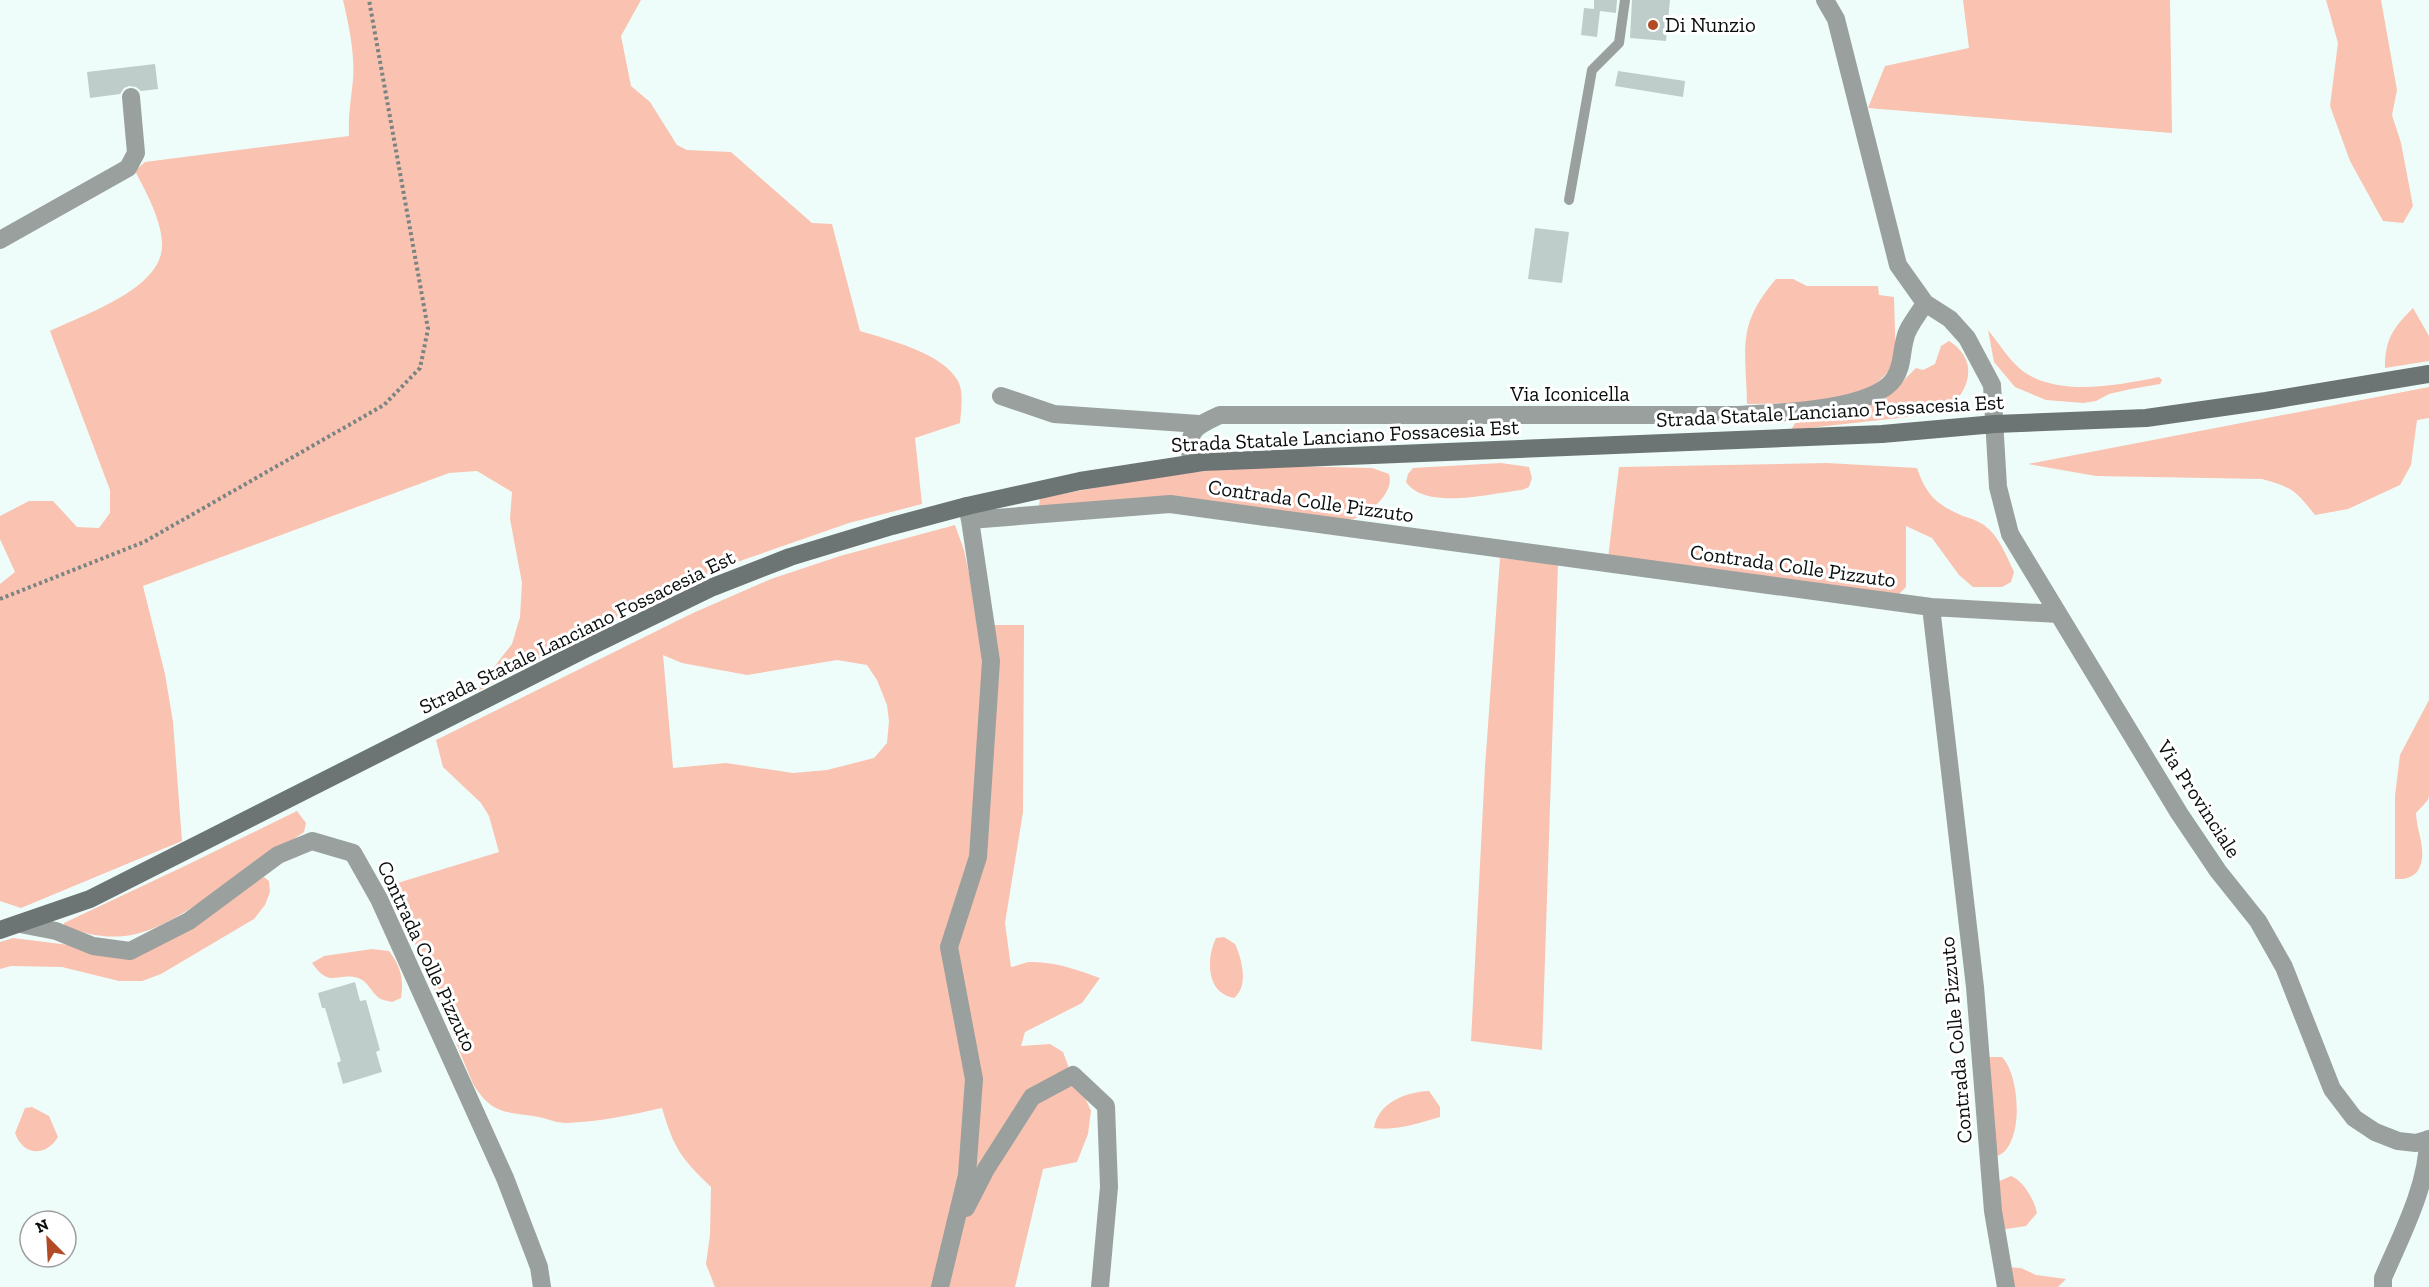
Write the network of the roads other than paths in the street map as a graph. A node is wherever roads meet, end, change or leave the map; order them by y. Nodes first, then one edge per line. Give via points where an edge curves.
1 (1625, 0) edge
2 (1825, 0) edge
3 (132, 97) dead end
4 (1569, 200) dead end
5 (0, 240) edge
6 (1925, 303) junction
7 (2429, 374) edge
8 (1001, 396) dead end
9 (1199, 424) junction
10 (1995, 424) junction
11 (1191, 464) junction
12 (968, 513) junction
13 (1931, 607) junction
14 (2058, 614) junction
15 (20, 924) junction
16 (0, 930) edge
17 (2429, 1139) edge
18 (952, 1234) junction
19 (542, 1287) edge
20 (940, 1287) edge
21 (1100, 1287) edge
22 (2006, 1287) edge
23 (2383, 1287) edge

1 - 4 lane via 1619,43 1592,70
2 - 6 street via 1836,19 1898,265
3 - 5 street via 136,153 128,168
6 - 9 street, Via Iconicella via 1905,337 1901,366 1893,381 1878,392 1853,401 1812,410 1725,415 1220,415
6 - 10 street, Via Provinciale via 1950,319 1967,338 1992,385
7 - 10 main road, Strada Statale Lanciano Fossacesia Est via 2146,418
8 - 9 street via 1054,414
9 - 11 street via 1190,438
10 - 11 main road, Strada Statale Lanciano Fossacesia Est via 1882,434
10 - 14 street, Via Provinciale via 1998,487 2010,534
11 - 12 main road, Strada Statale Lanciano Fossacesia Est via 1080,481
12 - 13 street, Contrada Colle Pizzuto via 1170,504
12 - 15 main road, Strada Statale Lanciano Fossacesia Est via 876,530 790,557 671,606 90,899
12 - 18 street via 991,661 978,857 949,947 974,1079 967,1175
13 - 14 street
13 - 22 street, Contrada Colle Pizzuto via 1975,987 1993,1211
14 - 17 street, Via Provinciale via 2179,813 2258,921 2284,967 2332,1089 2354,1118 2375,1132 2398,1141 2416,1143
15 - 16 main road, Strada Statale Lanciano Fossacesia Est
15 - 19 street, Contrada Colle Pizzuto via 56,931 93,946 130,951 189,921 278,855 312,841 353,853 379,899 505,1178 539,1267
17 - 23 street via 2425,1174 2383,1278
18 - 20 street
18 - 21 street via 986,1169 1032,1097 1073,1075 1106,1106 1110,1187

